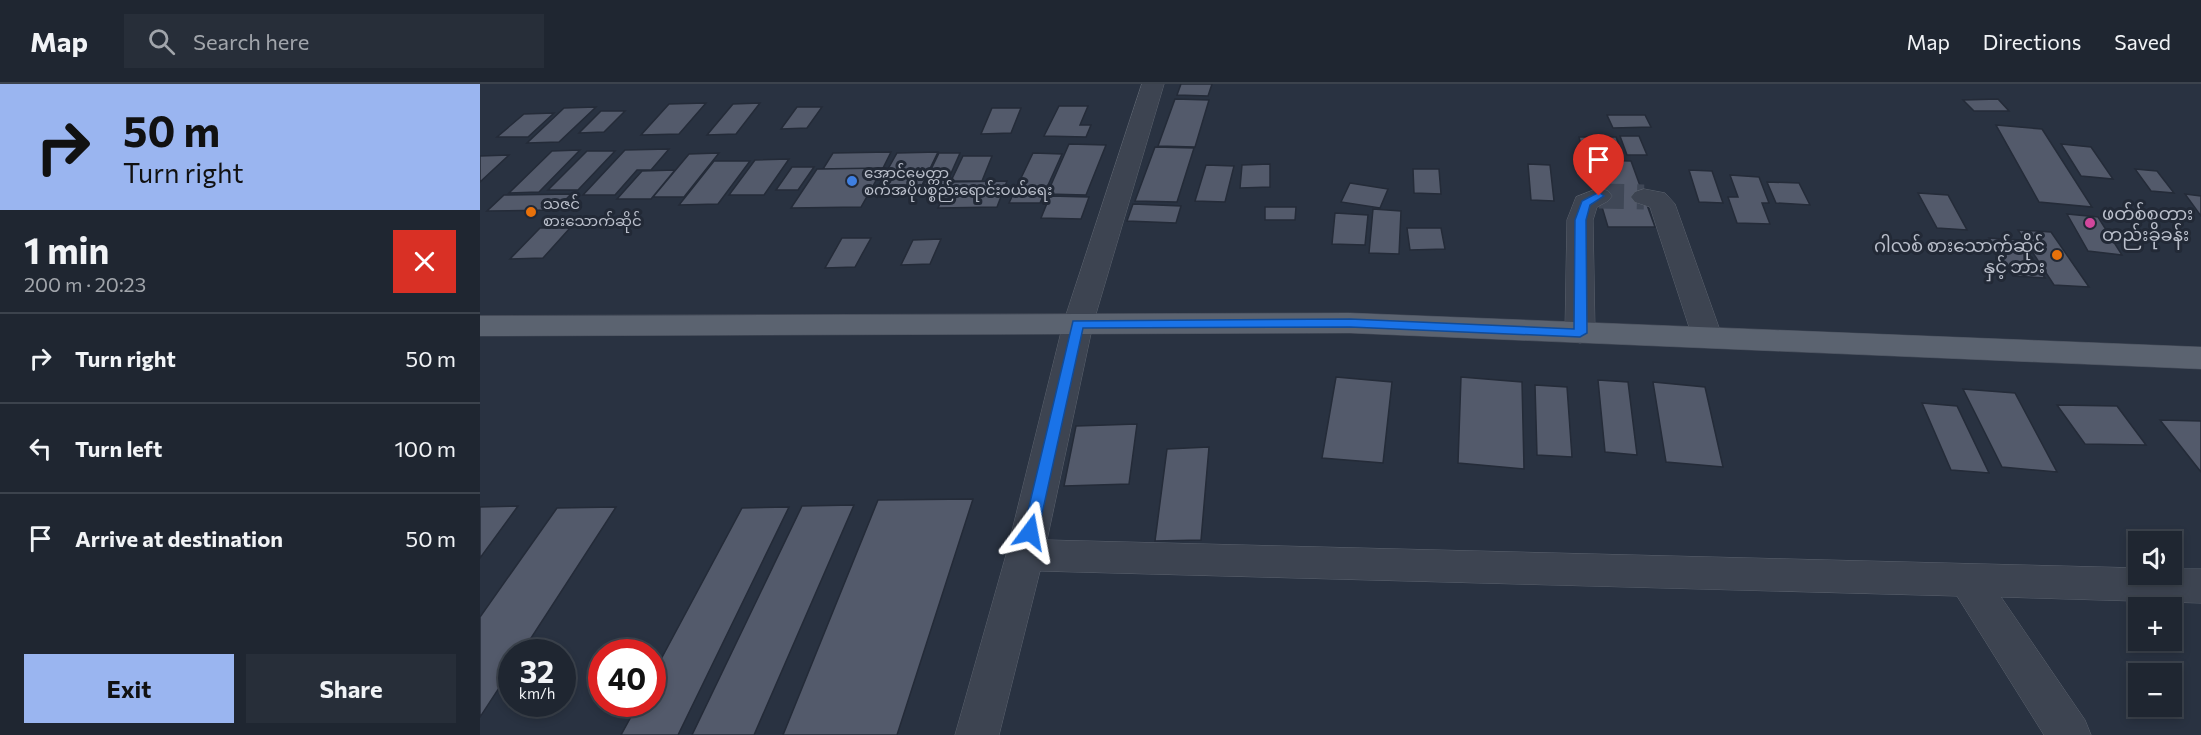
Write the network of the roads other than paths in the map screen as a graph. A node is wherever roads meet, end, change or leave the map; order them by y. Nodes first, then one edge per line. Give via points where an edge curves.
1 (1154, 84) edge
2 (1599, 196) dead end
3 (1644, 197) tunnel mouth
4 (1078, 324) junction
5 (480, 326) edge
6 (1580, 333) junction
7 (1707, 336) junction
8 (2201, 358) edge
9 (1025, 555) junction
10 (1968, 580) junction
11 (2201, 586) edge
12 (977, 735) edge
13 (2069, 735) edge

1 - 4 street
2 - 6 street via 1585,203 1580,220
3 - 7 street via 1662,204
4 - 5 main road
4 - 6 main road via 1350,323
4 - 9 street
6 - 7 main road
7 - 8 main road
9 - 10 street
9 - 12 street
10 - 11 street
10 - 13 street

